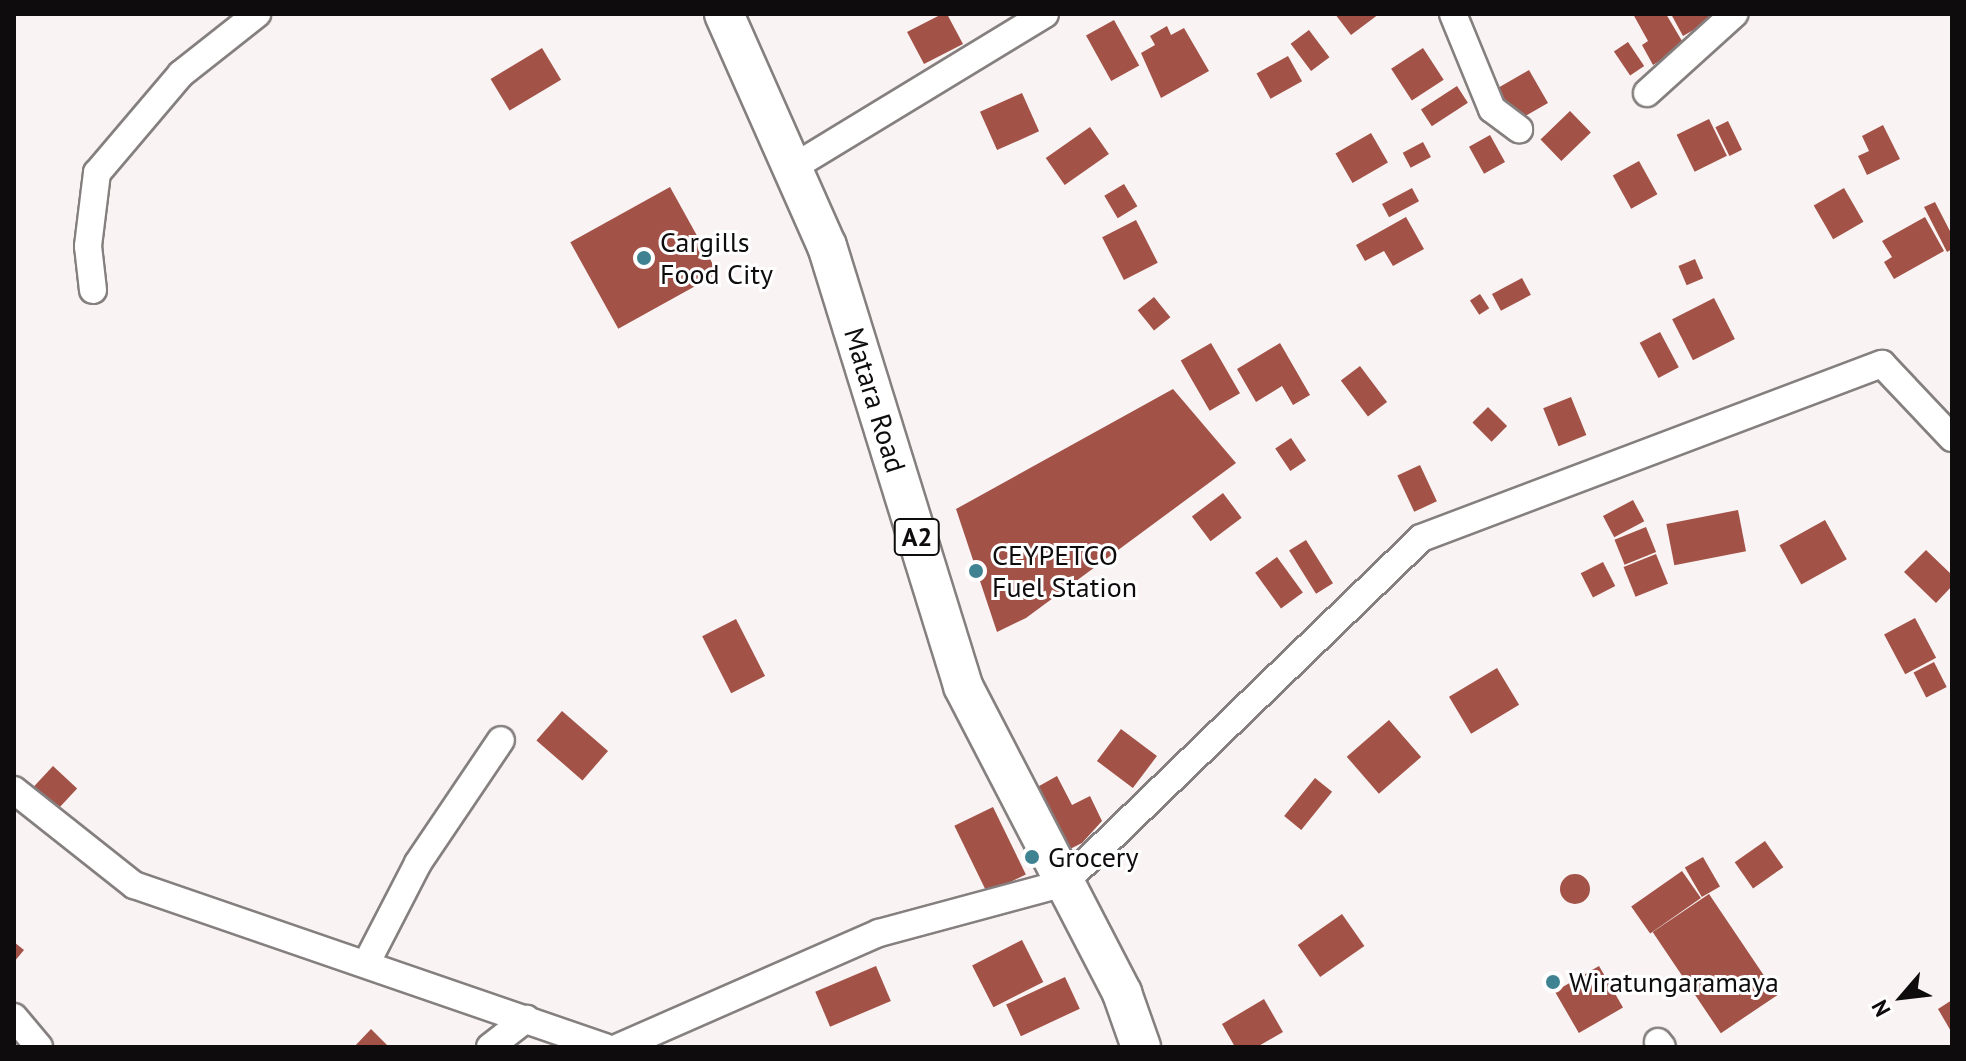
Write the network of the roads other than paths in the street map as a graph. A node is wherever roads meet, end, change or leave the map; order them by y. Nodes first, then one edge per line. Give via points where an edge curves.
1 (257, 14) edge
2 (724, 14) edge
3 (1045, 14) edge
4 (1453, 14) edge
5 (1734, 14) edge
6 (1647, 93) dead end
7 (1519, 129) dead end
8 (792, 168) junction
9 (93, 290) dead end
10 (1952, 438) edge
11 (501, 740) dead end
12 (14, 790) edge
13 (1064, 883) junction
14 (367, 962) junction
15 (14, 1017) edge
16 (526, 1019) junction
17 (39, 1047) edge
18 (490, 1047) edge
19 (605, 1047) edge
20 (619, 1047) edge
21 (1141, 1047) edge

1 - 9 street via 181,74 97,173 88,246
2 - 8 highway, Matara Road / A2
3 - 8 street
4 - 7 street via 1492,109
5 - 6 street
8 - 13 highway, Matara Road / A2 via 827,246 963,686
10 - 13 street via 1882,364 1421,538
11 - 14 street via 418,863
12 - 14 street via 134,885
13 - 20 street via 879,933
13 - 21 highway, Matara Road / A2 via 1122,993
14 - 16 street
15 - 17 street
16 - 18 street
16 - 19 street

